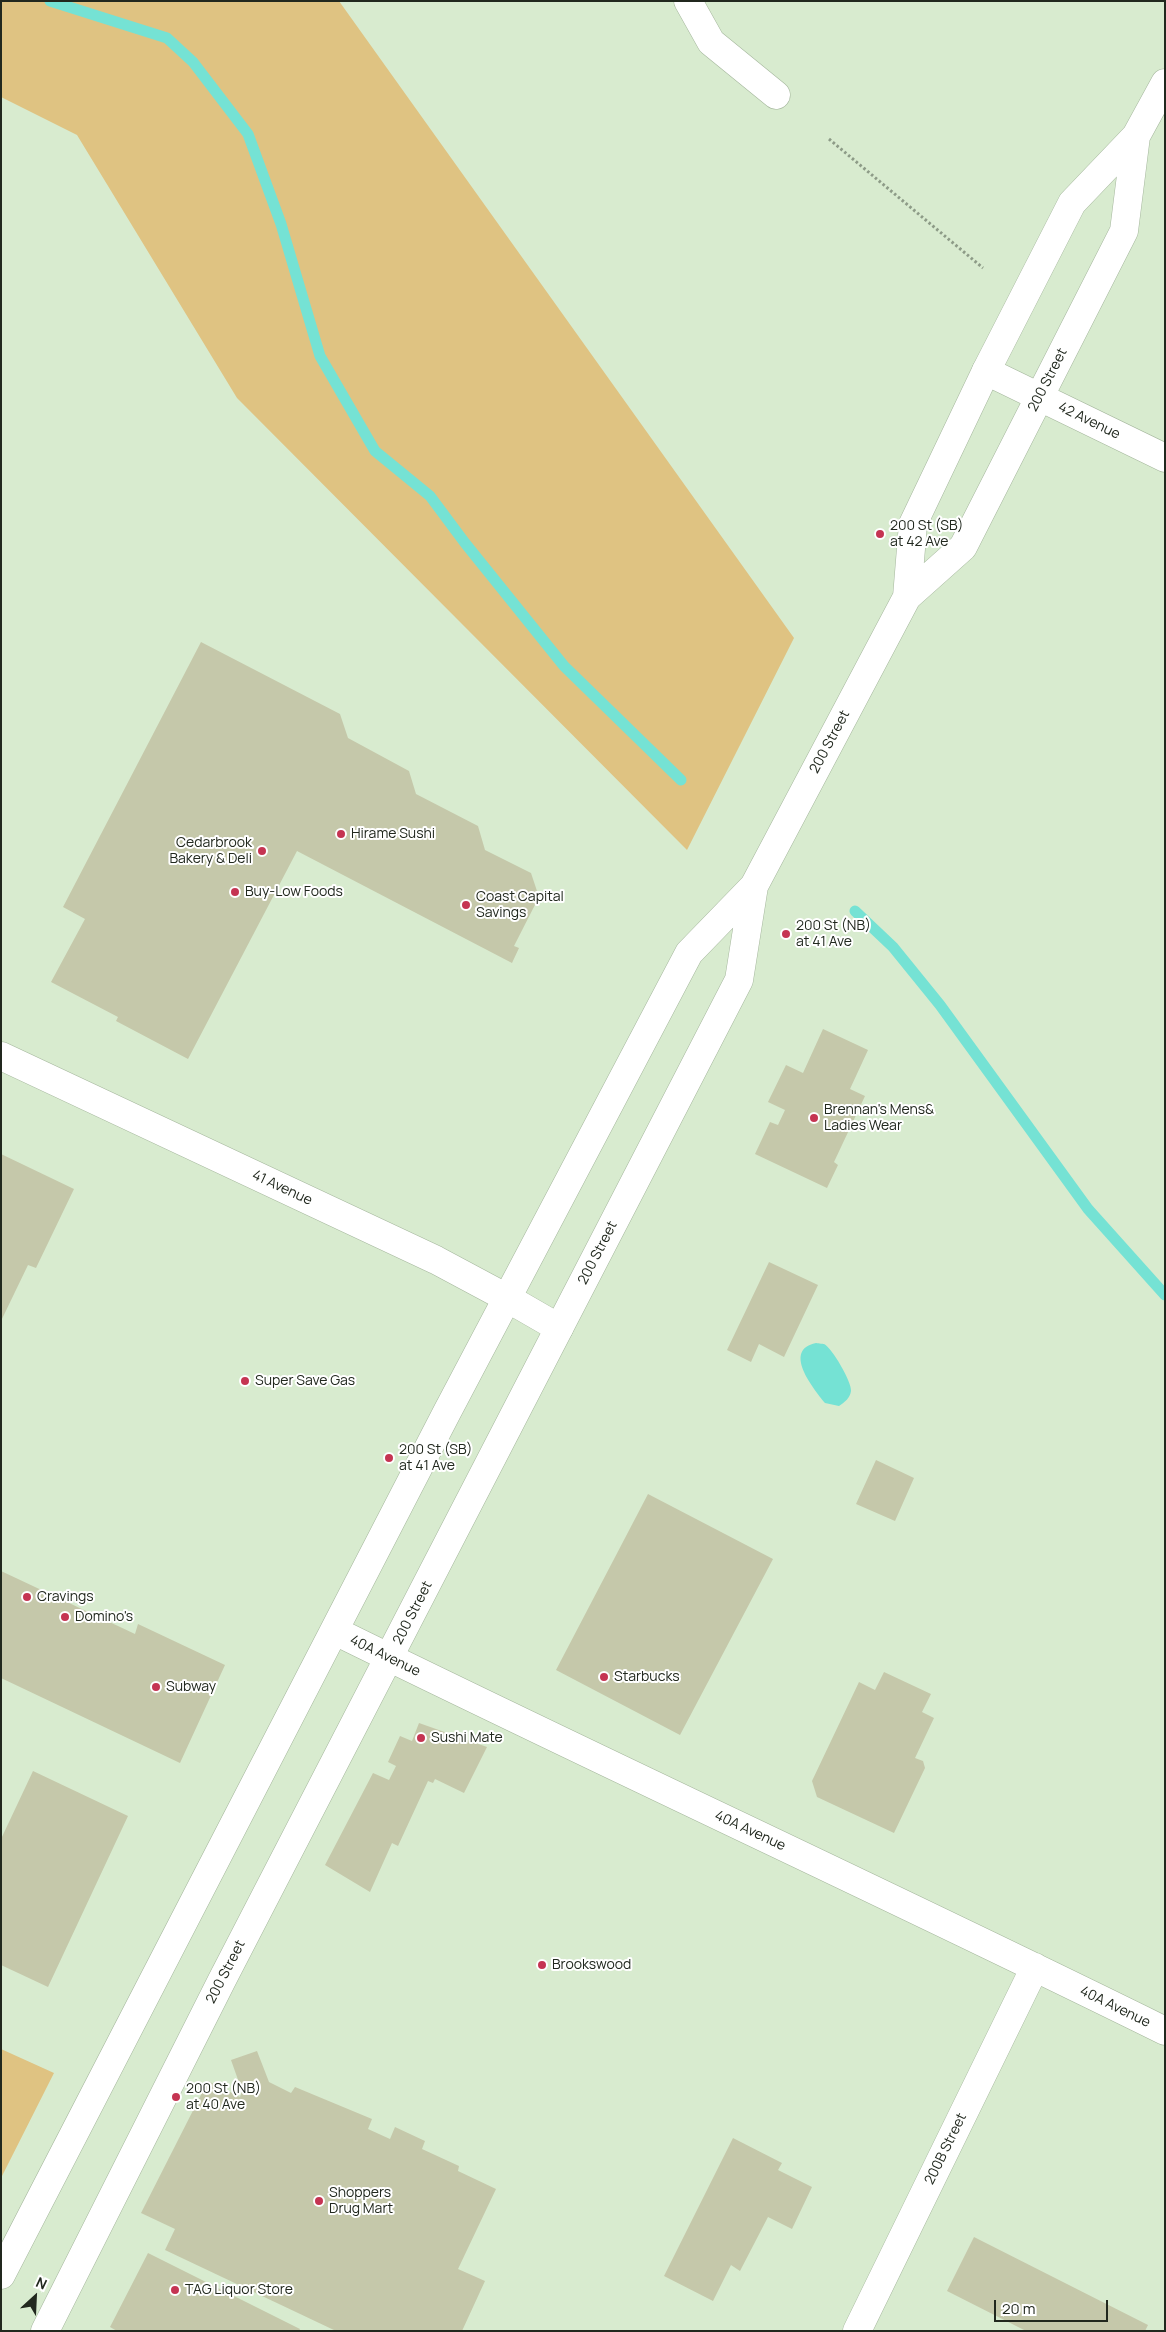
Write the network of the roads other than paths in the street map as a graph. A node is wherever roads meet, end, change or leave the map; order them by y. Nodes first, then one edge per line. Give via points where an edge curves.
1 (688, 1) edge
2 (1165, 83) edge
3 (776, 95) dead end
4 (1136, 136) junction
5 (986, 370) junction
6 (1040, 397) junction
7 (1165, 458) edge
8 (907, 597) junction
9 (754, 886) junction
10 (1, 1056) edge
11 (508, 1298) junction
12 (559, 1328) junction
13 (336, 1631) junction
14 (390, 1658) junction
15 (1035, 1967) junction
16 (1165, 2031) edge
17 (1, 2275) edge
18 (44, 2331) edge
19 (857, 2331) edge

1 - 3 main road via 711,42
2 - 4 main road, 200 Street
4 - 5 main road, 200 Street via 1072,203
4 - 6 main road, 200 Street via 1124,231
5 - 6 main road, 42 Avenue
5 - 8 main road, 200 Street via 913,524
6 - 7 main road, 42 Avenue
6 - 8 main road, 200 Street via 963,547
8 - 9 main road, 200 Street
9 - 11 main road, 200 Street via 689,953
9 - 12 main road, 200 Street via 739,980
10 - 11 main road, 41 Avenue via 436,1260
11 - 12 main road, 41 Avenue
11 - 13 main road, 200 Street
12 - 14 main road, 200 Street
13 - 14 main road, 40A Avenue
13 - 17 main road, 200 Street
14 - 15 main road, 40A Avenue
14 - 18 main road, 200 Street
15 - 16 main road, 40A Avenue
15 - 19 main road, 200B Street

